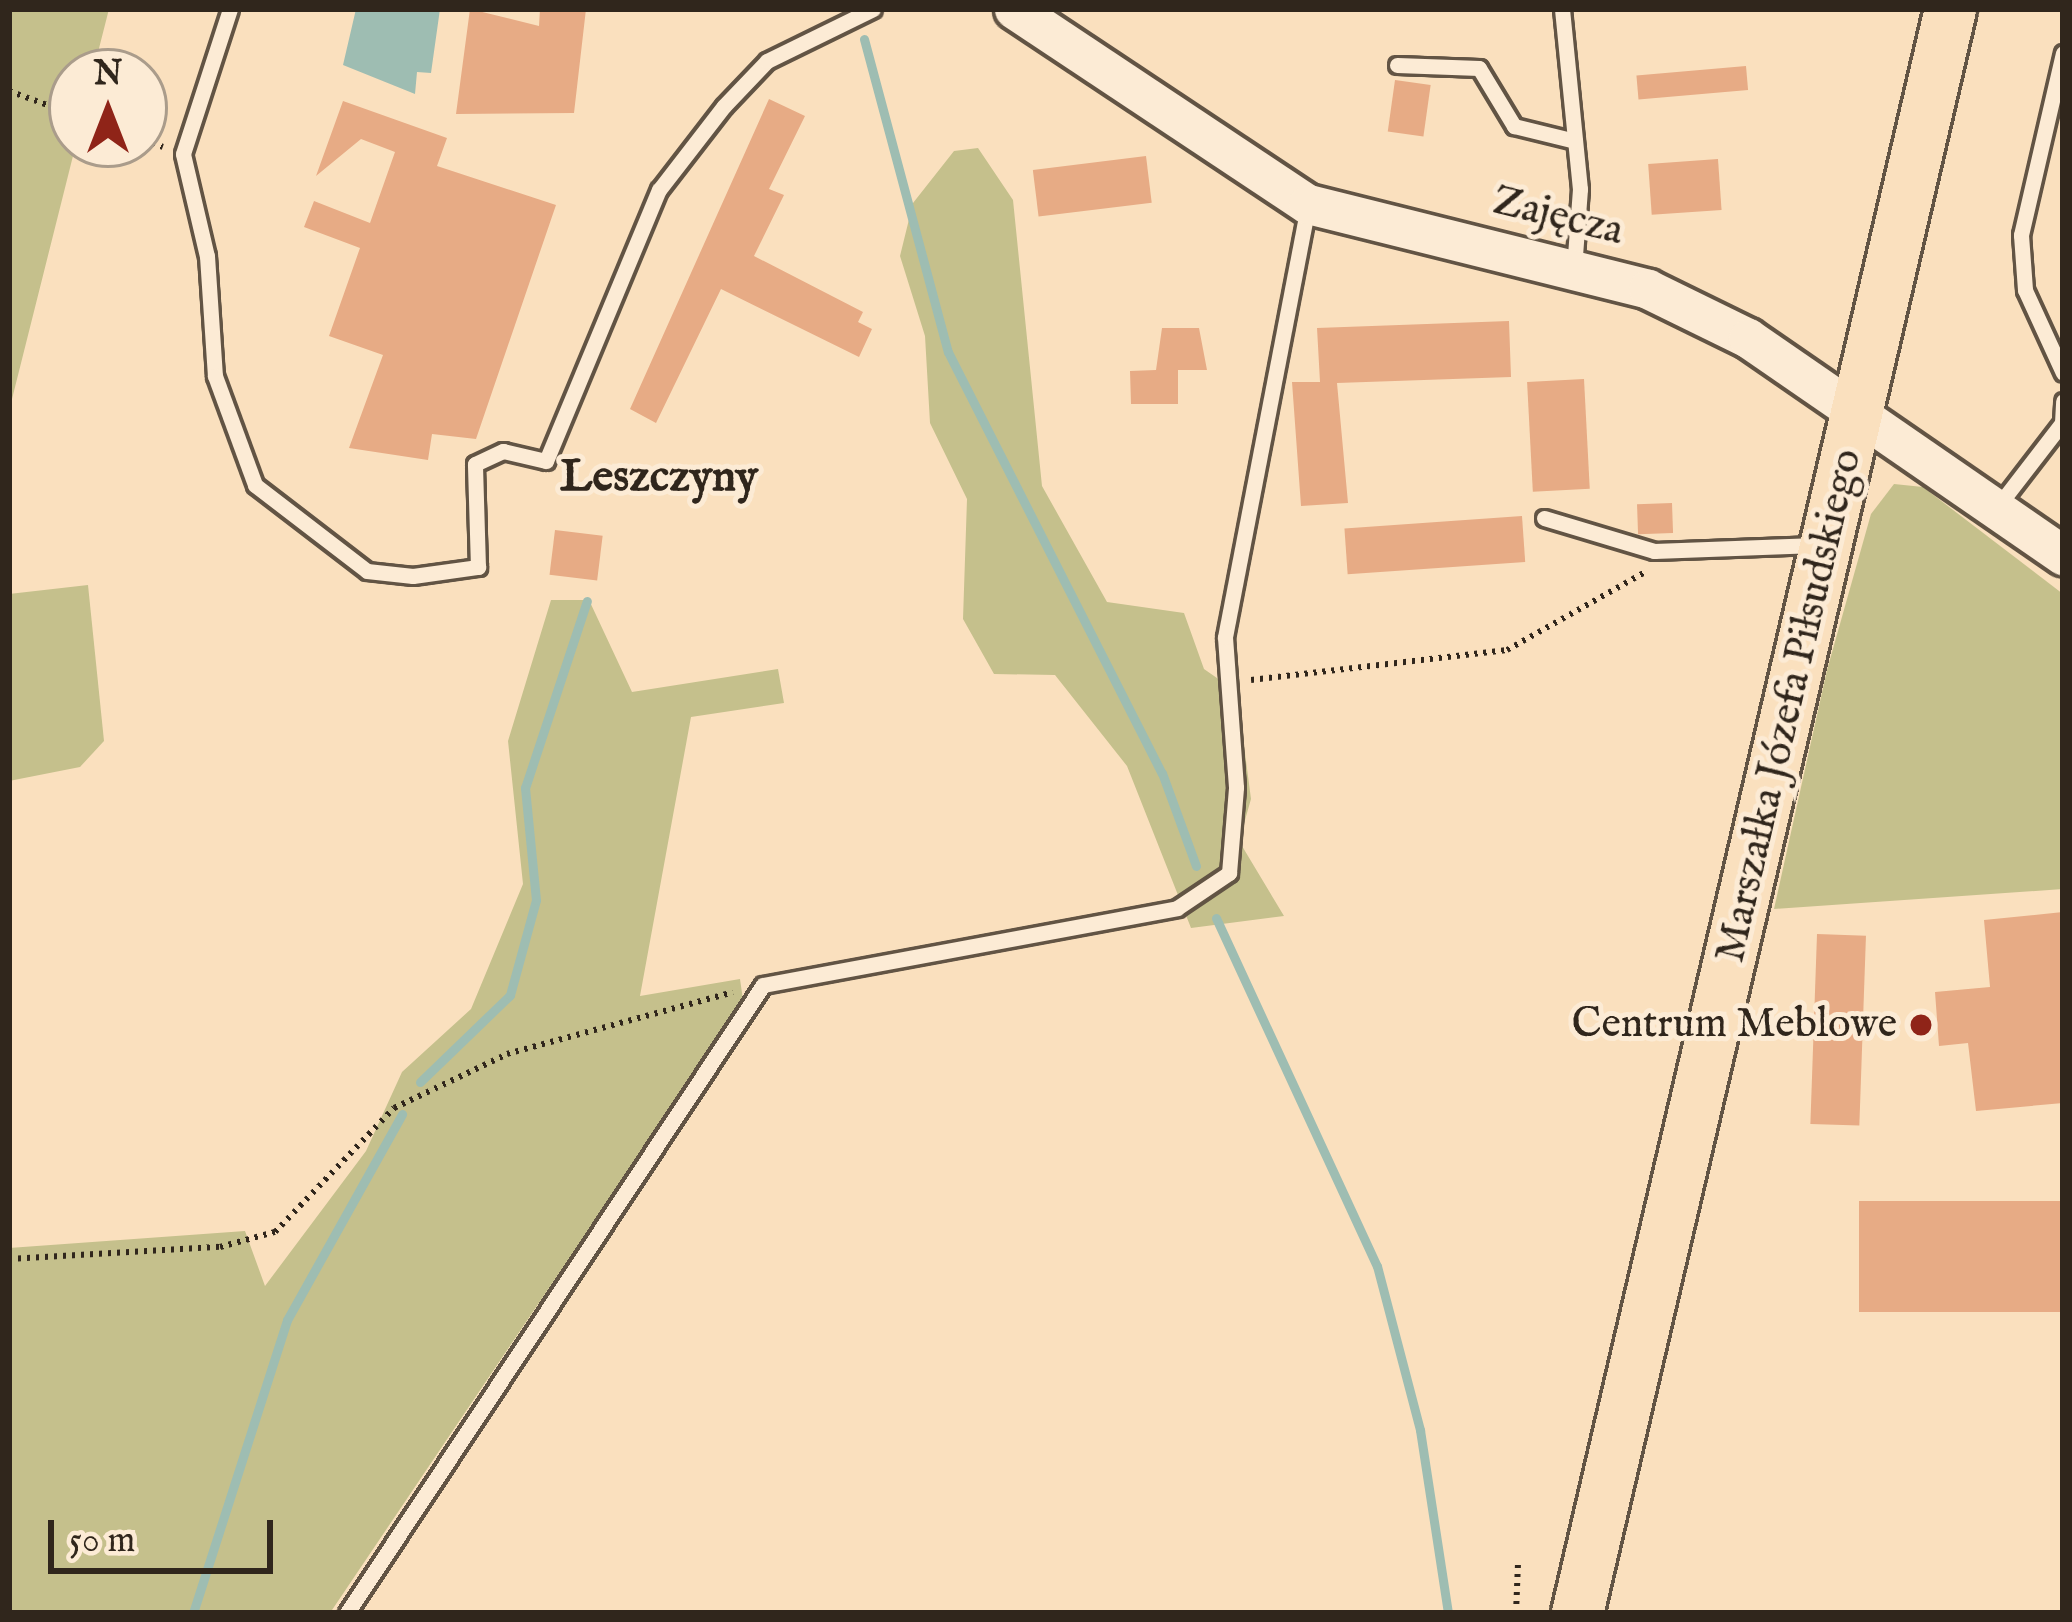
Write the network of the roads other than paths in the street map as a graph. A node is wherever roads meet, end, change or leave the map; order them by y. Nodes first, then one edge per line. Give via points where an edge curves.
1 (230, 9) edge
2 (872, 9) edge
3 (1015, 9) edge
4 (1562, 9) edge
5 (1951, 9) edge
6 (2063, 53) edge
7 (1397, 65) dead end
8 (1575, 141) junction
9 (1309, 204) junction
10 (1574, 270) junction
11 (2057, 337) edge
12 (2063, 373) edge
13 (2063, 401) edge
14 (1859, 408) junction
15 (1998, 506) junction
16 (1544, 518) dead end
17 (1825, 546) junction
18 (2063, 554) edge
19 (347, 1613) edge
20 (1577, 1613) edge

1 - 2 lane via 183,154 207,256 215,376 255,485 367,571 413,576 478,567 475,464 502,452 546,461 659,190 724,106 767,62
3 - 9 street, Zajęcza
4 - 8 lane
5 - 14 highway, Marszałka Józefa Piłsudskiego
6 - 11 lane via 2021,236 2025,290
7 - 8 lane via 1479,68 1514,126
8 - 10 lane
9 - 10 street, Zajęcza
9 - 19 lane via 1225,638 1234,809 1229,874 1177,908 763,985
10 - 14 street, Zajęcza via 1668,298
11 - 12 lane
13 - 15 lane via 2062,423
14 - 15 street, Zajęcza
14 - 17 highway, Marszałka Józefa Piłsudskiego
15 - 18 street, Zajęcza
16 - 17 lane via 1611,543 1681,550
17 - 20 highway, Marszałka Józefa Piłsudskiego

